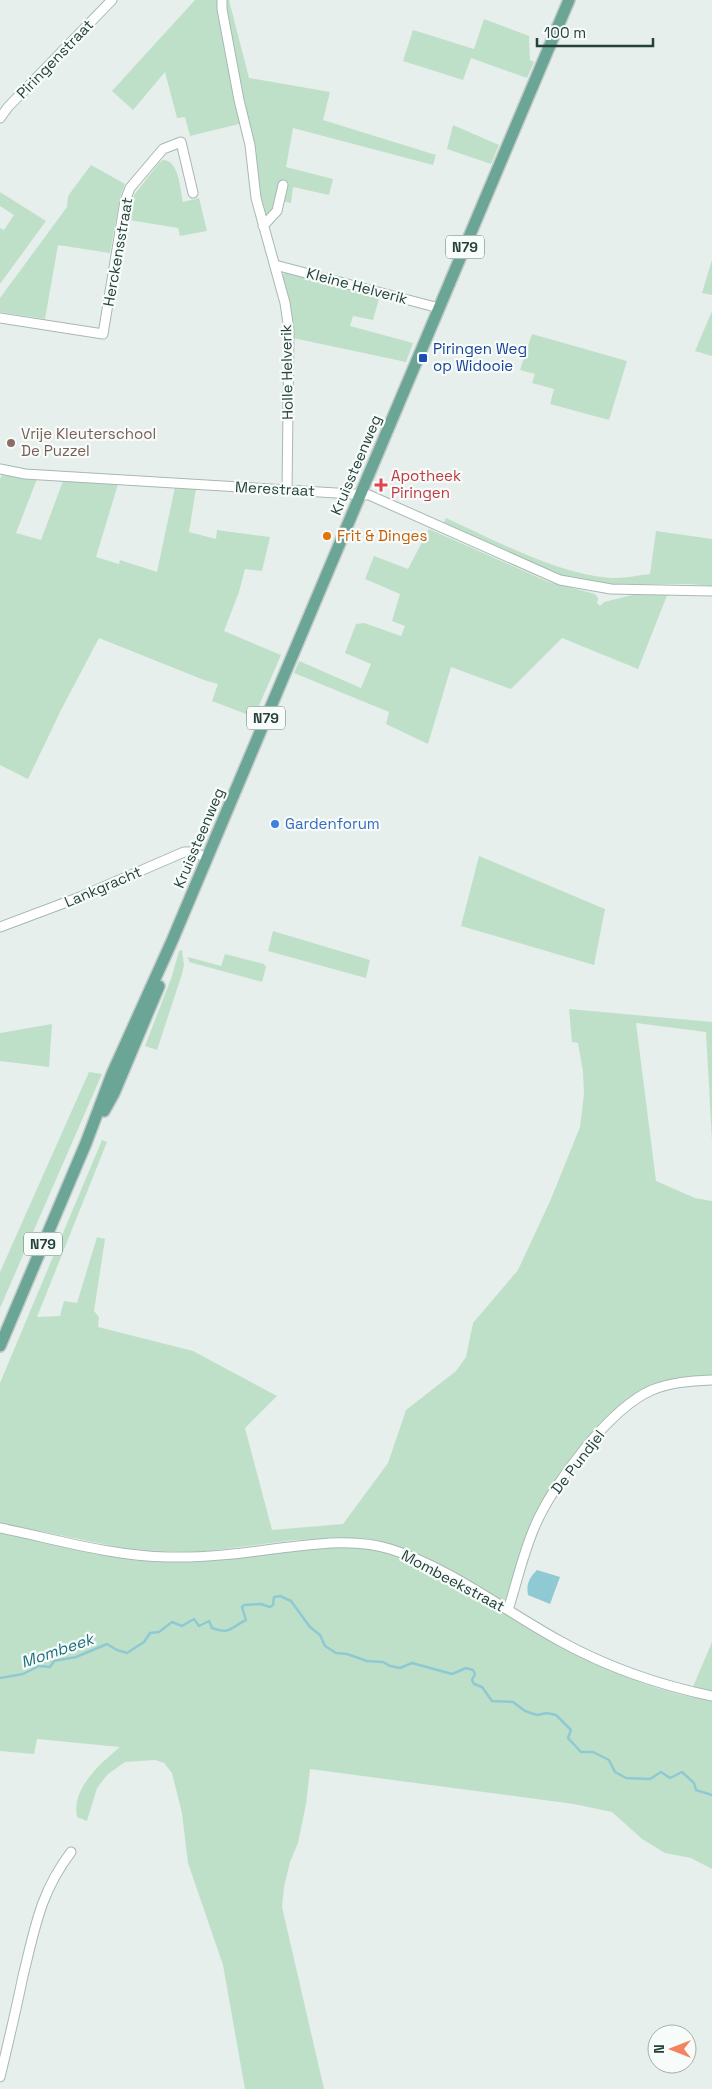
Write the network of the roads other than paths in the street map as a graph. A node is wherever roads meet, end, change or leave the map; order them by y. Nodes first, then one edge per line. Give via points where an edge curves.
1 (112, 0) edge
2 (222, 0) edge
3 (569, 0) edge
4 (0, 118) edge
5 (283, 185) dead end
6 (193, 193) dead end
7 (263, 226) junction
8 (275, 265) junction
9 (439, 308) junction
10 (0, 318) edge
11 (0, 469) edge
12 (287, 490) junction
13 (360, 494) junction
14 (712, 590) edge
15 (207, 857) junction
16 (0, 927) edge
17 (0, 1346) edge
18 (712, 1380) edge
19 (0, 1528) edge
20 (508, 1610) junction
21 (712, 1696) edge
22 (71, 1852) dead end
23 (0, 2077) edge

1 - 4 street, Piringenstraat
2 - 7 street, Holle Helverik
3 - 9 main road, Kruissteenweg / N79
5 - 7 street via 277,211
6 - 10 street, Herckensstraat via 181,142 163,148 130,188 125,201 103,334
7 - 8 street, Holle Helverik
8 - 9 street, Kleine Helverik
8 - 12 street, Holle Helverik via 289,330
9 - 13 main road, Kruissteenweg / N79
11 - 12 street, Merestraat via 25,474
12 - 13 street, Merestraat
13 - 14 street, Merestraat via 369,495 560,580 611,589
13 - 15 main road, Kruissteenweg / N79
15 - 16 street, Lankgracht via 184,852
15 - 17 main road, Kruissteenweg / N79 via 112,1074
18 - 20 street, De Pundjel via 650,1390 619,1411 600,1431 547,1502 534,1526
19 - 20 street, Mombeekstraat via 129,1554 167,1557 212,1556 335,1543 389,1548 428,1565
20 - 21 street, Mombeekstraat via 594,1658 680,1689
22 - 23 street via 46,1892 37,1920

